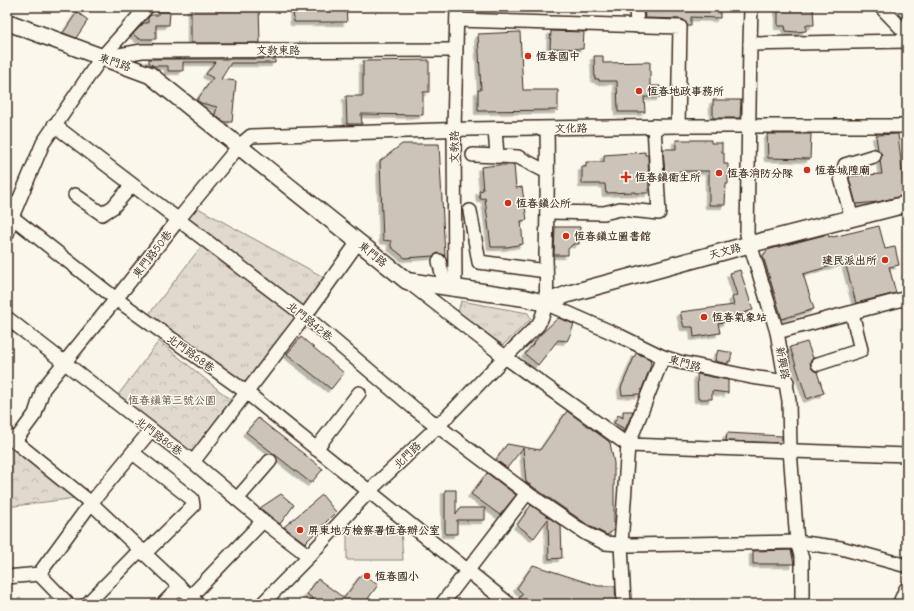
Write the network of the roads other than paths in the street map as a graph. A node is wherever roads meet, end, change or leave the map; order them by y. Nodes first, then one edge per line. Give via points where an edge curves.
1 (148, 7) edge
2 (636, 7) edge
3 (751, 7) edge
4 (881, 7) edge
5 (457, 13) edge
6 (7, 22) edge
7 (637, 26) junction
8 (907, 34) edge
9 (907, 41) edge
10 (750, 44) junction
11 (455, 50) junction
12 (101, 58) junction
13 (54, 125) junction
14 (748, 125) junction
15 (654, 126) junction
16 (678, 126) junction
17 (907, 126) edge
18 (495, 129) junction
19 (547, 129) junction
20 (454, 130) junction
21 (239, 146) junction
22 (473, 155) dead end
23 (497, 156) junction
24 (874, 156) dead end
25 (547, 172) junction
26 (132, 185) junction
27 (75, 194) dead end
28 (907, 204) edge
29 (470, 211) dead end
30 (547, 212) junction
31 (12, 217) junction
32 (852, 219) junction
33 (178, 220) junction
34 (7, 234) edge
35 (358, 242) junction
36 (751, 244) junction
37 (439, 261) dead end
38 (546, 271) junction
39 (407, 281) junction
40 (450, 287) junction
41 (907, 298) edge
42 (116, 300) junction
43 (545, 303) junction
44 (852, 312) junction
45 (305, 316) junction
46 (7, 318) edge
47 (776, 332) junction
48 (505, 357) junction
49 (663, 357) junction
50 (64, 362) junction
51 (818, 364) dead end
52 (786, 382) junction
53 (246, 392) junction
54 (359, 393) dead end
55 (438, 426) junction
56 (151, 430) junction
57 (11, 438) edge
58 (628, 445) junction
59 (316, 449) junction
60 (790, 450) junction
61 (133, 453) junction
62 (907, 455) edge
63 (270, 461) dead end
64 (193, 462) junction
65 (369, 491) junction
66 (527, 493) junction
67 (237, 499) junction
68 (91, 503) junction
69 (263, 521) junction
70 (797, 542) junction
71 (621, 544) junction
72 (142, 552) junction
73 (309, 556) junction
74 (907, 566) edge
75 (468, 570) junction
76 (39, 574) junction
77 (7, 577) edge
78 (180, 587) junction
79 (907, 590) edge
80 (194, 600) edge
81 (68, 604) edge
82 (87, 604) edge
83 (164, 604) edge
84 (262, 604) edge
85 (442, 604) edge
86 (509, 604) edge
87 (624, 604) edge
88 (802, 604) edge
89 (901, 604) edge

1 - 12 street
2 - 7 street
3 - 10 street, 新興路
4 - 8 street
5 - 7 street
5 - 11 street, 文教路
6 - 12 main road, 東門路
7 - 16 street via 680,27
9 - 10 street
10 - 14 street, 新興路
11 - 12 street, 文教東路 via 149,50
11 - 20 street, 文教路
12 - 13 street
12 - 21 main road, 東門路 via 150,75
13 - 26 street, 北門路42巷
13 - 31 street via 43,143
14 - 16 street, 文化路
14 - 17 street, 文化路
14 - 36 street, 新興路 via 747,234
15 - 16 street, 文化路
15 - 19 street, 文化路
15 - 30 street via 659,213 620,209 604,213
18 - 19 street, 文化路
18 - 20 street, 文化路
18 - 23 street
19 - 25 street, 北門路
20 - 21 street, 文化路 via 251,136
20 - 40 street, 文教路
21 - 33 street, 東門路50巷
21 - 35 main road, 東門路
22 - 23 street
23 - 25 street via 518,157
24 - 32 street via 845,165 841,178
25 - 30 street, 北門路
26 - 27 street via 113,207 102,214
26 - 33 street, 北門路42巷
28 - 32 main road, 天文路
29 - 38 street via 479,262
30 - 38 street, 北門路
31 - 34 street
31 - 42 street, 北門路68巷
32 - 36 main road, 天文路
33 - 42 street, 東門路50巷
33 - 45 street, 北門路42巷
35 - 39 main road, 東門路
35 - 45 street
36 - 43 main road, 天文路 via 568,294
36 - 47 street, 新興路
37 - 40 street
38 - 43 street, 北門路
39 - 40 main road, 東門路
39 - 48 street
40 - 43 main road, 東門路
41 - 44 street
42 - 50 street, 東門路50巷
42 - 53 street, 北門路68巷
43 - 48 street, 北門路 via 542,320
43 - 49 street, 東門路
44 - 47 street
44 - 51 street via 861,350
45 - 53 street
45 - 55 street, 北門路42巷
46 - 50 street, 北門路86巷
47 - 52 street, 新興路
48 - 55 street, 北門路
48 - 58 street
49 - 52 street, 東門路 via 712,370
49 - 58 street
50 - 56 street, 北門路86巷
50 - 57 street, 東門路50巷 via 43,389 35,414
52 - 60 street, 新興路
53 - 59 street, 北門路68巷
53 - 64 street
54 - 59 street
55 - 65 street, 北門路
55 - 66 street, 北門路42巷
56 - 61 street
56 - 64 street, 北門路86巷
57 - 68 street
58 - 60 street
58 - 71 street
59 - 65 street, 北門路68巷
60 - 62 street
60 - 70 street, 新興路
61 - 68 street
61 - 72 street via 192,499 192,506
63 - 67 street
64 - 67 street, 北門路86巷
65 - 73 street, 北門路
65 - 75 street, 北門路68巷
66 - 71 street, 北門路42巷 via 585,533 605,543
66 - 75 street
67 - 69 street, 北門路86巷
68 - 72 street
68 - 76 street
69 - 73 street, 北門路86巷
69 - 80 street
70 - 71 street, 北門路42巷
70 - 74 street, 北門路42巷 via 841,548
70 - 88 street, 新興路 via 802,559
71 - 87 street
72 - 78 street
72 - 82 street
73 - 84 street, 北門路
75 - 85 street
75 - 86 street, 北門路68巷
76 - 77 street
76 - 81 street
78 - 80 street
78 - 83 street
79 - 89 main road

